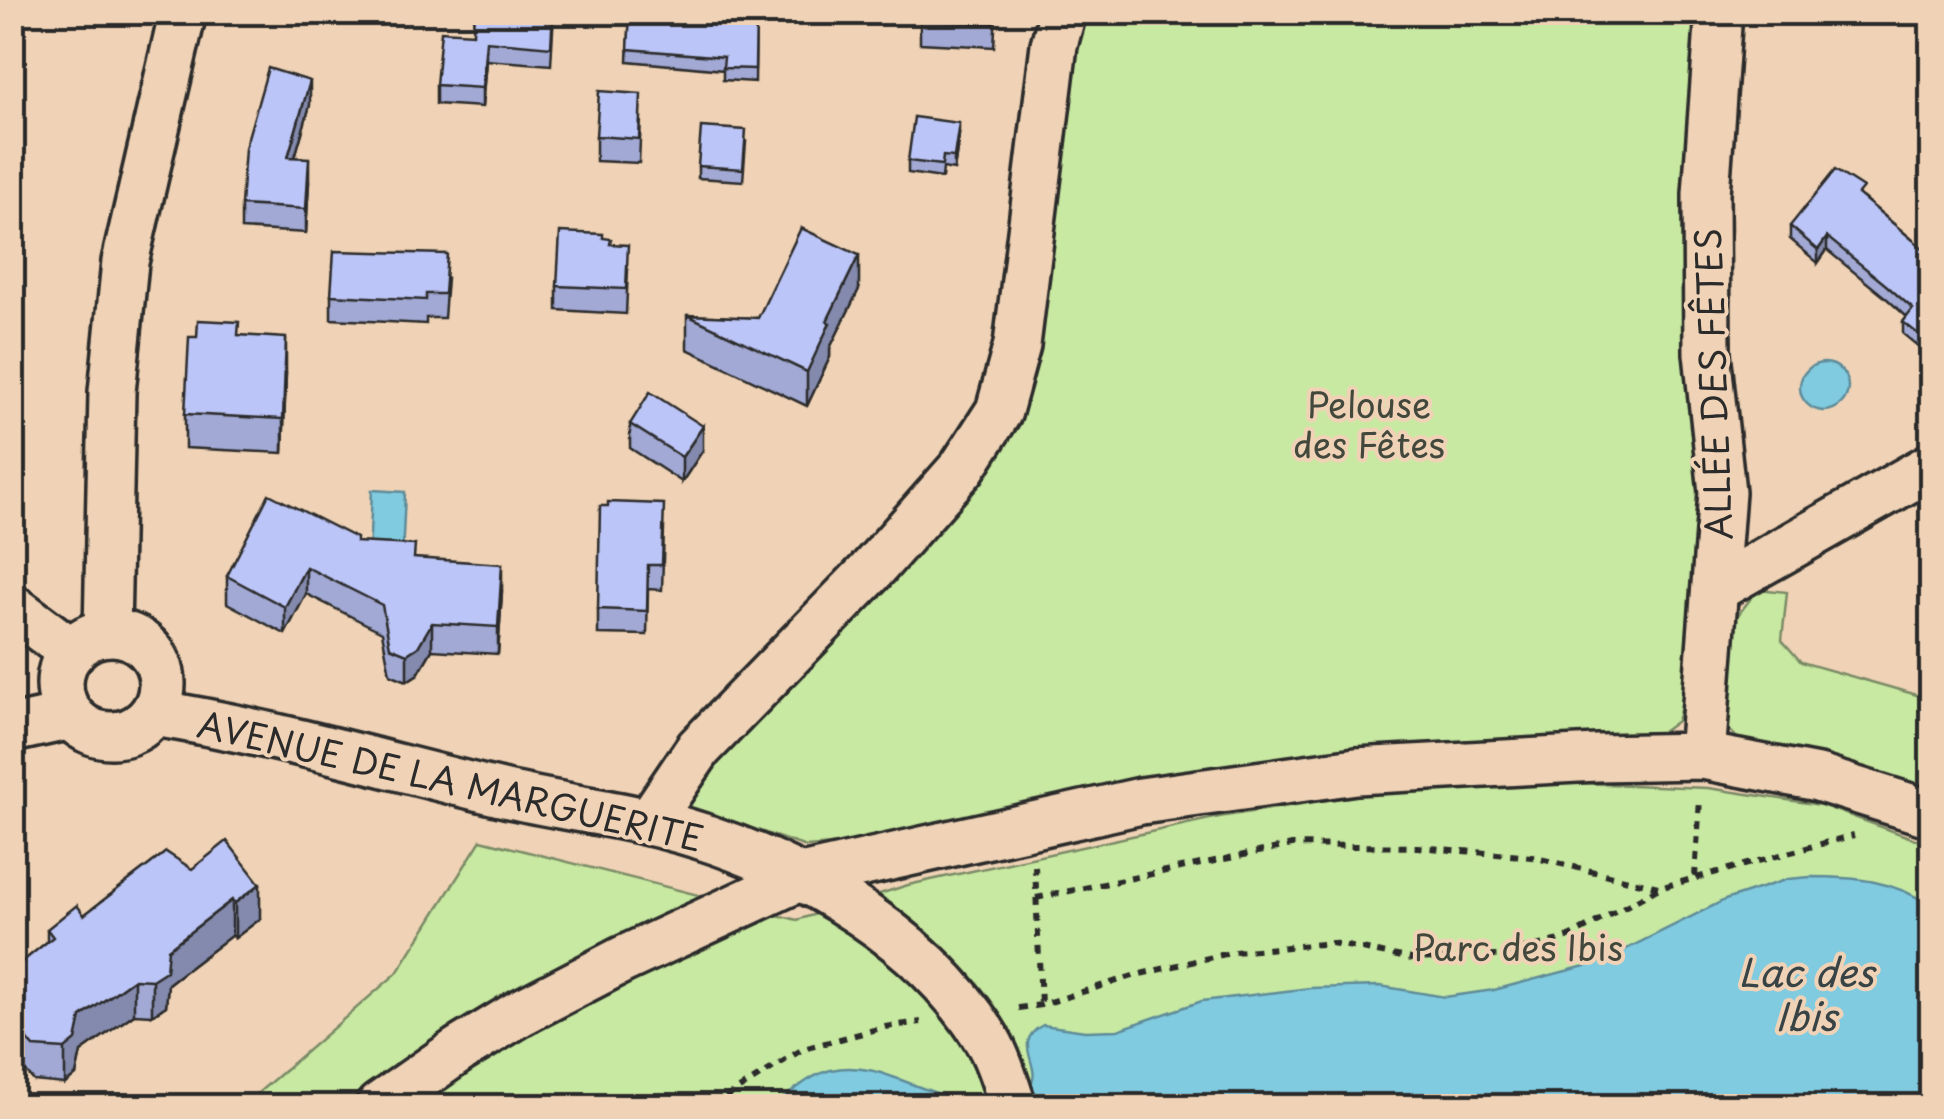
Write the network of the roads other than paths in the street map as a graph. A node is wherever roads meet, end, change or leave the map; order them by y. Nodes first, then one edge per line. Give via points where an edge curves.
1 (182, 12) edge
2 (1062, 12) edge
3 (1720, 12) edge
4 (1932, 466) edge
5 (1715, 589) junction
6 (12, 607) edge
7 (90, 643) junction
8 (154, 713) junction
9 (71, 716) junction
10 (12, 728) edge
11 (1702, 756) junction
12 (1932, 814) edge
13 (649, 822) junction
14 (801, 877) junction
15 (1009, 1094) edge
16 (378, 1106) edge

1 - 7 street via 125,262
2 - 13 street via 1018,346 999,411 962,468 869,573 698,748
3 - 5 street, ALLÉE DES FÊTES via 1706,194 1707,353 1722,492
4 - 5 street
5 - 11 street, ALLÉE DES FÊTES
6 - 7 street
7 - 8 street via 126,635 156,658 162,676
7 - 9 street via 63,667 60,684
8 - 9 street via 113,736
8 - 13 street, AVENUE DE LA MARGUERITE
9 - 10 street
11 - 12 street via 1818,778
11 - 14 street via 1356,771 1141,800
13 - 14 street, AVENUE DE LA MARGUERITE
14 - 15 street, AVENUE DE LA MARGUERITE via 904,946 942,980 991,1046
14 - 16 street via 520,1013

